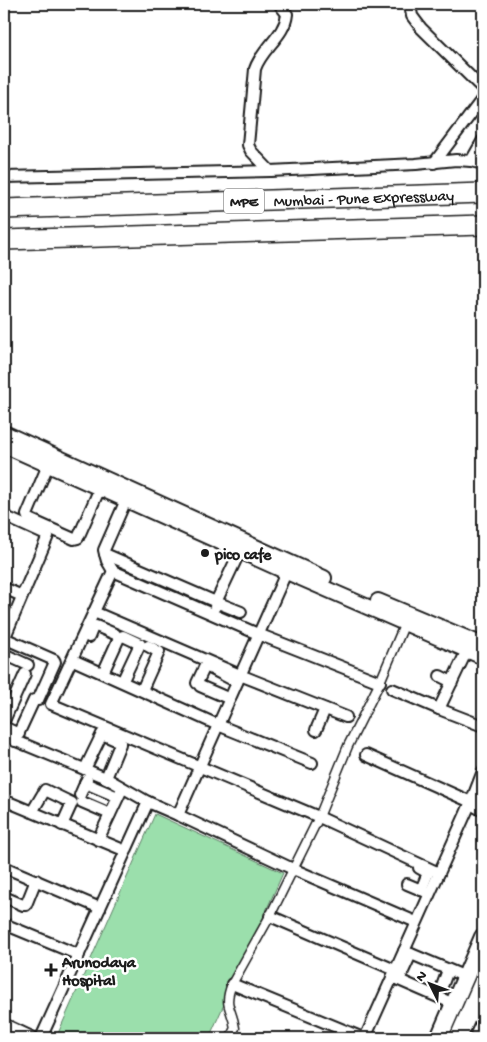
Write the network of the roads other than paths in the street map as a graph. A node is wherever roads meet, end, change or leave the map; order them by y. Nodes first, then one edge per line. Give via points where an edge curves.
1 (279, 4) edge
2 (410, 4) edge
3 (483, 89) edge
4 (483, 98) edge
5 (483, 140) edge
6 (471, 161) junction
7 (434, 163) junction
8 (483, 164) edge
9 (270, 171) junction
10 (4, 176) edge
11 (483, 193) edge
12 (4, 209) edge
13 (483, 225) edge
14 (4, 240) edge
15 (4, 433) edge
16 (4, 445) edge
17 (48, 464) junction
18 (100, 488) junction
19 (126, 500) junction
20 (4, 516) edge
21 (240, 551) junction
22 (105, 554) junction
23 (289, 567) junction
24 (113, 571) junction
25 (4, 588) edge
26 (22, 596) junction
27 (216, 602) junction
28 (94, 612) junction
29 (241, 612) dead end
30 (211, 614) junction
31 (109, 618) junction
32 (405, 623) junction
33 (104, 630) junction
34 (115, 634) dead end
35 (258, 634) junction
36 (5, 639) edge
37 (84, 640) junction
38 (144, 641) junction
39 (474, 645) edge
40 (4, 653) edge
41 (483, 657) edge
42 (72, 660) junction
43 (104, 671) junction
44 (440, 676) dead end
45 (124, 678) junction
46 (232, 680) junction
47 (380, 682) junction
48 (452, 682) junction
49 (142, 689) junction
50 (392, 689) dead end
51 (17, 692) junction
52 (230, 699) junction
53 (34, 700) junction
54 (326, 709) junction
55 (439, 709) junction
56 (346, 717) dead end
57 (4, 721) edge
58 (218, 725) junction
59 (483, 726) edge
60 (4, 727) edge
61 (316, 730) dead end
62 (111, 734) junction
63 (4, 736) edge
64 (17, 737) junction
65 (366, 755) dead end
66 (312, 764) dead end
67 (199, 766) junction
68 (88, 768) junction
69 (107, 776) junction
70 (483, 778) edge
71 (85, 783) junction
72 (120, 793) junction
73 (148, 802) junction
74 (471, 802) junction
75 (4, 807) edge
76 (34, 810) junction
77 (74, 810) dead end
78 (483, 811) edge
79 (110, 814) junction
80 (178, 815) junction
81 (319, 818) junction
82 (65, 823) junction
83 (99, 837) junction
84 (126, 851) junction
85 (415, 867) dead end
86 (4, 868) edge
87 (294, 869) junction
88 (439, 873) junction
89 (36, 880) junction
90 (407, 884) dead end
91 (425, 892) junction
92 (4, 897) edge
93 (100, 908) junction
94 (270, 916) junction
95 (416, 922) junction
96 (4, 924) edge
97 (483, 937) edge
98 (407, 953) junction
99 (79, 955) junction
100 (448, 970) junction
101 (395, 976) junction
102 (466, 977) junction
103 (483, 981) edge
104 (232, 984) junction
105 (441, 990) dead end
106 (454, 1004) junction
107 (476, 1017) edge
108 (4, 1024) edge
109 (34, 1038) edge
110 (41, 1038) edge
111 (230, 1038) edge
112 (364, 1038) edge
113 (439, 1038) edge
114 (458, 1038) edge

1 - 9 street via 287,14 286,24 257,61 248,144
2 - 3 street via 412,16 421,28
4 - 7 street
5 - 6 street
6 - 7 street
6 - 8 street
7 - 9 street
9 - 10 street
11 - 12 highway, Mumbai - Pune Expressway / MPE
13 - 14 highway, Mumbai - Pune Expressway / MPE
15 - 23 main road
16 - 17 main road
17 - 18 main road
17 - 18 street via 27,515 30,519 78,538
18 - 19 main road
19 - 21 main road
19 - 22 street
20 - 26 street via 48,536
21 - 23 main road
21 - 27 street
22 - 24 street
22 - 27 street
23 - 32 main road
23 - 35 street
23 - 39 main road via 341,585
24 - 28 street
24 - 30 street
25 - 26 street
26 - 36 street
27 - 29 street
27 - 30 street
28 - 31 street
28 - 37 street
30 - 35 street
31 - 33 street
31 - 38 street
32 - 39 main road
32 - 47 street
33 - 34 street
33 - 37 street via 94,627
35 - 46 street
35 - 47 street
36 - 40 street
36 - 53 street via 55,662 38,700
37 - 42 street
37 - 43 street via 80,656
38 - 43 street via 120,636
38 - 45 street
38 - 46 street
38 - 49 street via 159,652
39 - 41 main road
39 - 48 street
40 - 51 street via 27,670
42 - 43 street
42 - 62 street via 52,704
43 - 45 street
43 - 49 street
44 - 48 street
45 - 49 street
46 - 52 street
46 - 52 street via 205,666 199,684
46 - 54 street
47 - 81 street via 348,746
48 - 55 street
49 - 58 street
50 - 55 street
51 - 53 street
51 - 57 street
52 - 58 street
53 - 64 street
54 - 56 street
54 - 61 street
55 - 59 street
58 - 66 street
58 - 67 street
60 - 64 street
62 - 67 street
62 - 68 street via 101,735
62 - 69 street via 120,744
63 - 64 street
64 - 68 street
65 - 74 street
67 - 80 street
67 - 81 street
68 - 69 street
68 - 71 street
69 - 72 street
70 - 74 street
70 - 78 street via 474,806
71 - 72 street
71 - 79 street via 81,798
72 - 73 street
72 - 79 street
73 - 80 street
73 - 84 street
74 - 88 street
75 - 76 street via 6,802
76 - 82 street
76 - 82 street via 45,790 72,803
77 - 82 street
79 - 83 street
80 - 87 street
81 - 87 street
81 - 88 street via 387,852
82 - 83 street
83 - 84 street
84 - 93 street
85 - 91 street via 428,873
86 - 89 street
87 - 94 street
87 - 95 street
88 - 91 street
89 - 92 street via 26,905
89 - 93 street
90 - 91 street
91 - 95 street
93 - 99 street
94 - 101 street
94 - 104 street
95 - 98 street
96 - 99 street
97 - 102 main road
98 - 100 street
98 - 101 street
99 - 110 street
100 - 102 street
100 - 105 street
101 - 106 street
101 - 112 street
102 - 106 main road
103 - 107 main road
104 - 111 street via 227,996 235,1028
104 - 112 street
106 - 113 main road
107 - 114 main road
108 - 109 street

